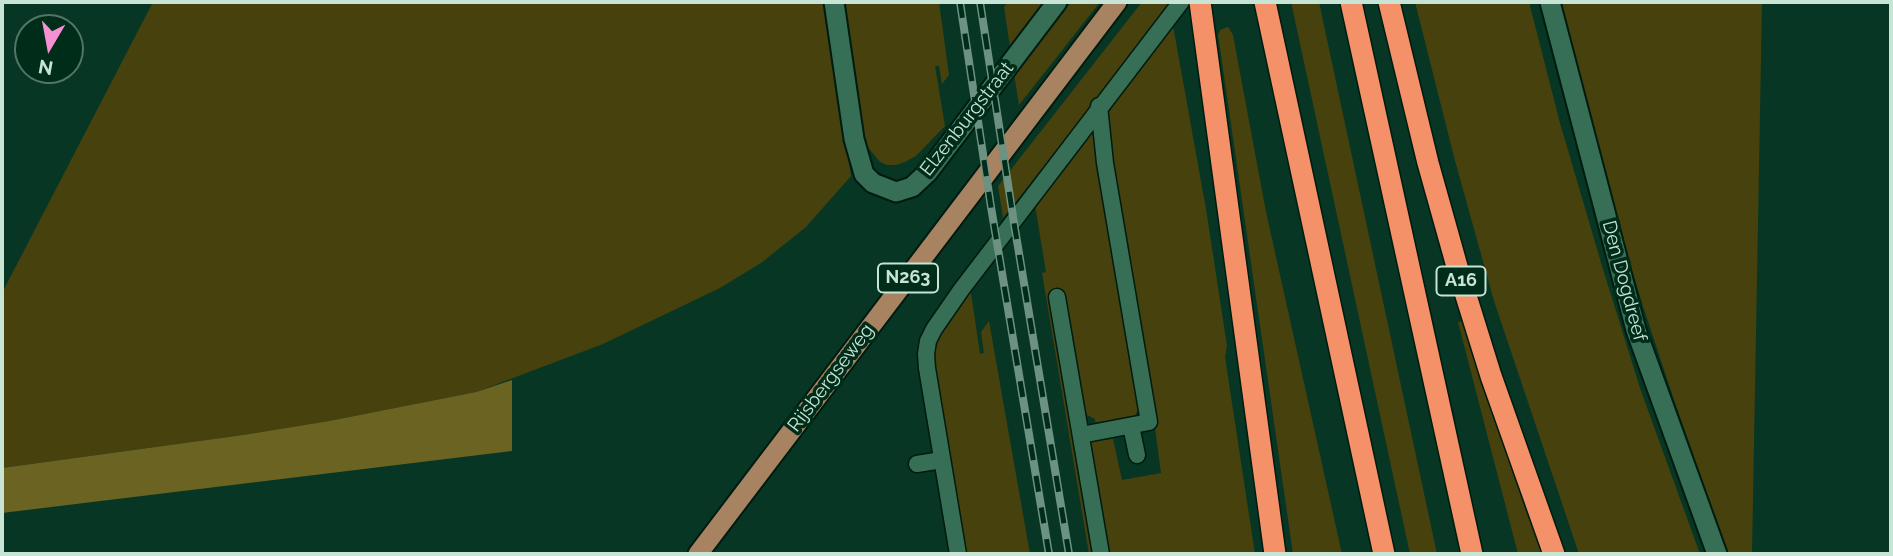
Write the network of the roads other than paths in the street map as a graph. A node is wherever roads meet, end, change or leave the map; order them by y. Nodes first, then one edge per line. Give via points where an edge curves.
1 (834, 2) edge
2 (1057, 2) edge
3 (1117, 2) edge
4 (1181, 2) edge
5 (1200, 2) edge
6 (1265, 2) edge
7 (1351, 2) edge
8 (1389, 2) edge
9 (1550, 2) edge
10 (1099, 106) junction
11 (1057, 297) dead end
12 (1131, 426) junction
13 (1081, 435) junction
14 (1137, 455) dead end
15 (942, 460) junction
16 (917, 464) dead end
17 (698, 554) edge
18 (958, 554) edge
19 (1101, 554) edge
20 (1275, 554) edge
21 (1384, 554) edge
22 (1472, 554) edge
23 (1554, 554) edge
24 (1717, 554) edge

1 - 2 street, Elzenburgstraat via 854,139 864,174 873,183 897,192 912,187 928,172
3 - 17 main road, Rijsbergseweg / N263
4 - 10 lane
5 - 20 highway
6 - 21 highway
7 - 22 highway, A16
8 - 23 highway, A16 via 1458,270
9 - 24 street, Den Dogdreef via 1636,330
10 - 12 lane via 1149,422
10 - 15 lane via 928,341 927,368
11 - 13 lane
12 - 13 lane
12 - 14 lane
13 - 19 lane
15 - 16 lane
15 - 18 lane

